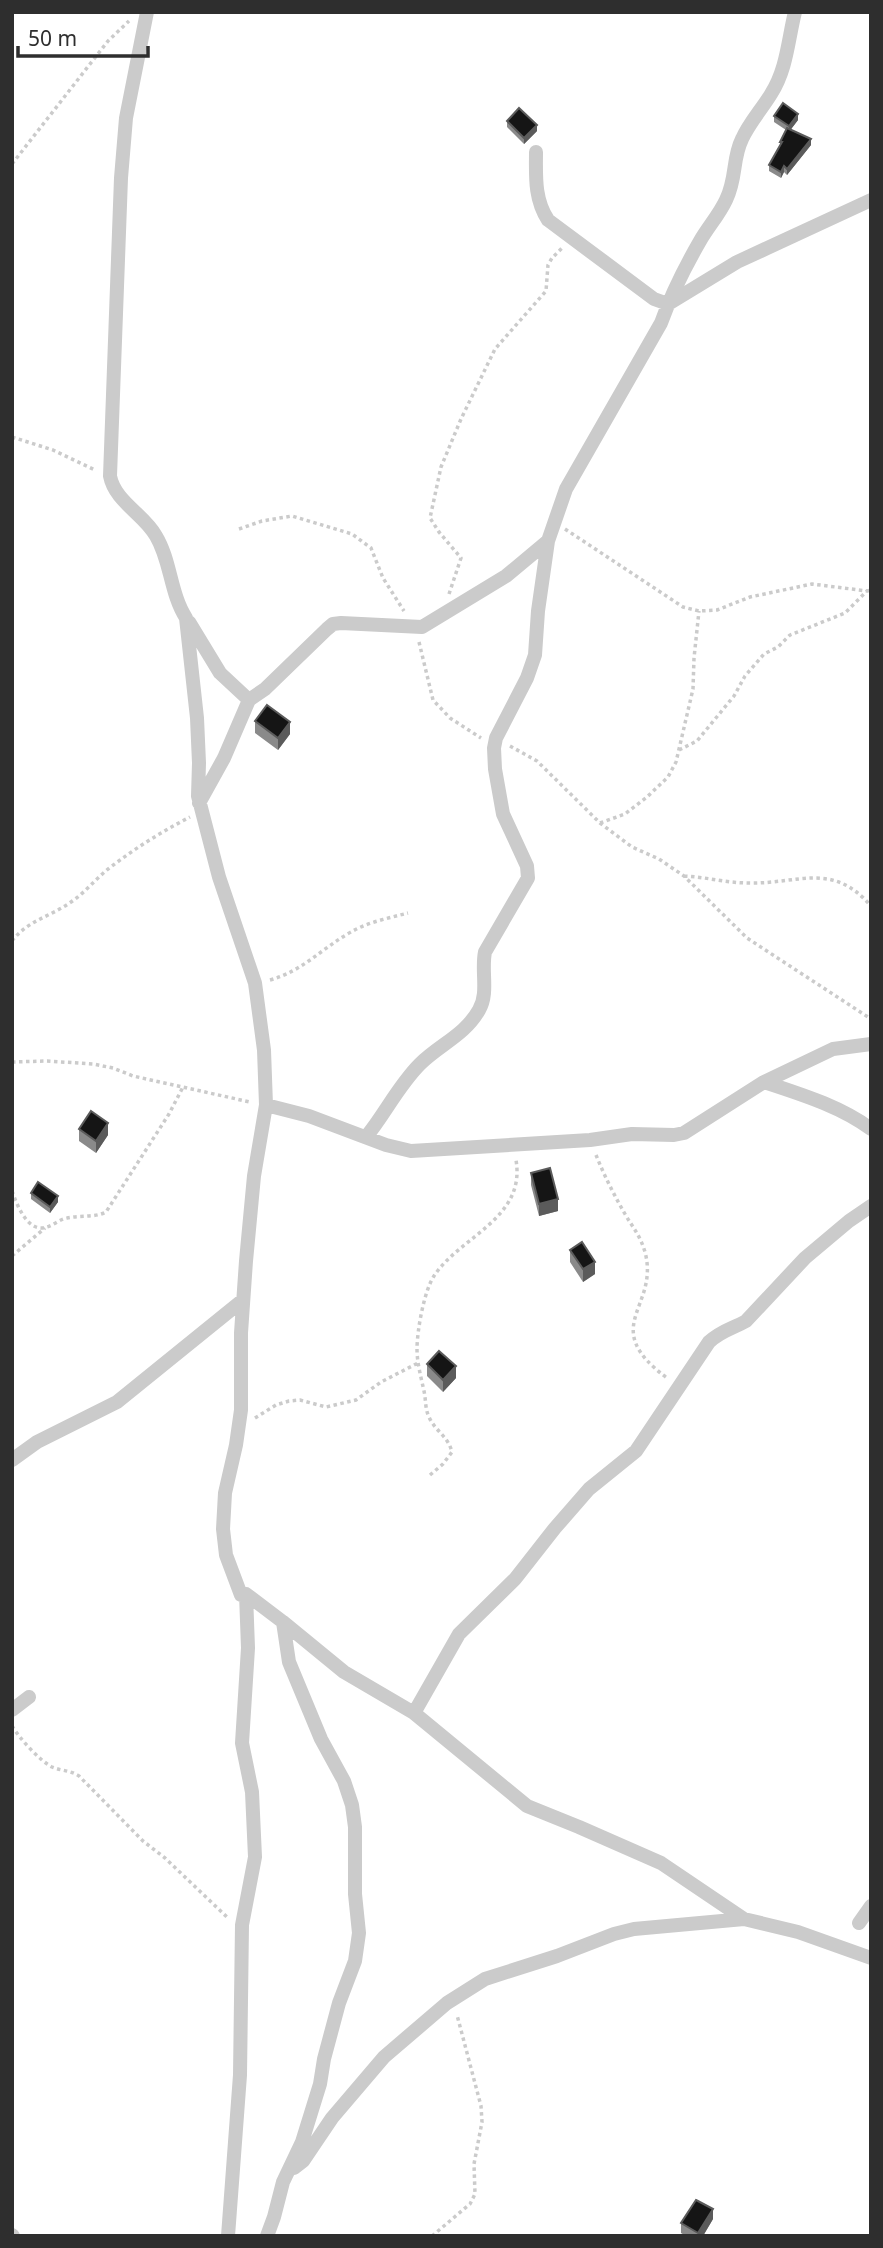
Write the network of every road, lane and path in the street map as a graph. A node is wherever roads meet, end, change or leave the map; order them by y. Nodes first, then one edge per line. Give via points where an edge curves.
1 (138, 12) edge
2 (147, 12) edge
3 (795, 12) edge
4 (536, 152) dead end
5 (12, 164) edge
6 (871, 200) edge
7 (573, 239) junction
8 (668, 304) junction
9 (12, 437) edge
10 (110, 476) junction
11 (553, 521) junction
12 (239, 529) dead end
13 (548, 541) junction
14 (869, 591) edge
15 (699, 611) junction
16 (444, 613) junction
17 (186, 618) junction
18 (416, 626) junction
19 (249, 700) junction
20 (495, 743) junction
21 (679, 750) junction
22 (200, 807) junction
23 (600, 822) junction
24 (684, 876) junction
25 (871, 906) edge
26 (408, 913) dead end
27 (12, 941) edge
28 (255, 983) junction
29 (871, 1019) edge
30 (871, 1044) edge
31 (12, 1062) edge
32 (764, 1082) junction
33 (183, 1087) junction
34 (266, 1105) junction
35 (871, 1129) edge
36 (366, 1137) junction
37 (590, 1140) junction
38 (513, 1144) junction
39 (12, 1191) edge
40 (871, 1206) edge
41 (45, 1228) junction
42 (12, 1256) edge
43 (243, 1300) junction
44 (418, 1363) junction
45 (680, 1388) junction
46 (237, 1436) junction
47 (13, 1461) edge
48 (430, 1475) dead end
49 (246, 1594) junction
50 (284, 1622) junction
51 (29, 1697) dead end
52 (12, 1710) edge
53 (414, 1713) junction
54 (12, 1726) edge
55 (871, 1906) edge
56 (744, 1919) junction
57 (859, 1923) dead end
58 (241, 1934) junction
59 (871, 1958) edge
60 (454, 1999) junction
61 (287, 2173) junction
62 (228, 2236) edge
63 (267, 2236) edge
64 (432, 2236) edge

1 - 5 path via 108,41
2 - 10 street via 126,118 121,178
3 - 8 street via 782,71 742,137 727,199
4 - 7 street via 536,190 542,211
6 - 8 street via 737,262
7 - 8 street via 654,299
7 - 16 path via 552,258 546,291 495,349 441,467 430,518 461,558
8 - 11 street via 662,323 566,489
9 - 10 path
10 - 17 street via 122,500 154,532
11 - 13 street
11 - 15 path via 683,607
12 - 18 path via 292,516 352,534 371,548 383,578
13 - 16 street via 506,576
13 - 20 street via 536,654
14 - 15 path via 812,584
14 - 21 path via 845,613 790,635 764,654 697,741
15 - 21 path via 693,689
16 - 18 street
17 - 19 street via 220,673
17 - 22 street via 195,686
18 - 19 street via 333,624
18 - 20 path via 433,700 450,718
19 - 22 street
20 - 23 path via 537,761
20 - 36 street via 503,814 528,878 485,952 480,1009 466,1028 420,1064
21 - 23 path via 668,777 647,797 625,814
22 - 27 path via 110,867 71,903 29,923
22 - 28 street
23 - 24 path via 632,847
24 - 25 path via 729,883 828,877 852,888
24 - 29 path via 747,938
26 - 28 path via 361,927 295,972
28 - 34 street
30 - 32 street via 833,1049
31 - 33 path via 93,1063
32 - 35 street via 830,1107
32 - 37 street via 684,1133
33 - 34 path
33 - 41 path via 106,1212 65,1218
34 - 36 street
34 - 43 street via 254,1176
36 - 38 street via 411,1151
37 - 38 street
37 - 45 path via 640,1236 646,1258 649,1272 632,1330 636,1346 650,1365
38 - 44 path via 517,1166 510,1200 433,1278 421,1323
39 - 41 path via 21,1214 38,1228
40 - 45 street via 804,1258 746,1321 720,1331
41 - 42 path
43 - 46 street
43 - 47 street via 117,1402 37,1441
44 - 46 path via 348,1403 326,1407 300,1400 276,1405
44 - 48 path via 428,1416 447,1438 452,1452
45 - 53 street via 636,1451 589,1489 514,1579 459,1634
46 - 49 street via 223,1529 226,1555 240,1595
49 - 50 street
49 - 58 street via 242,1743 252,1792 255,1857
50 - 53 street via 344,1672
50 - 61 street via 289,1662 352,1805 359,1933 320,2084
51 - 52 street
53 - 56 street via 527,1806 661,1863
54 - 58 path via 48,1765 72,1771 84,1781
55 - 57 street
56 - 59 street
56 - 60 street via 614,1934 485,1979
58 - 62 street via 240,2075
60 - 61 street via 384,2057 332,2118 303,2161
60 - 64 path via 482,2122 474,2165 475,2194 470,2204
61 - 63 street

